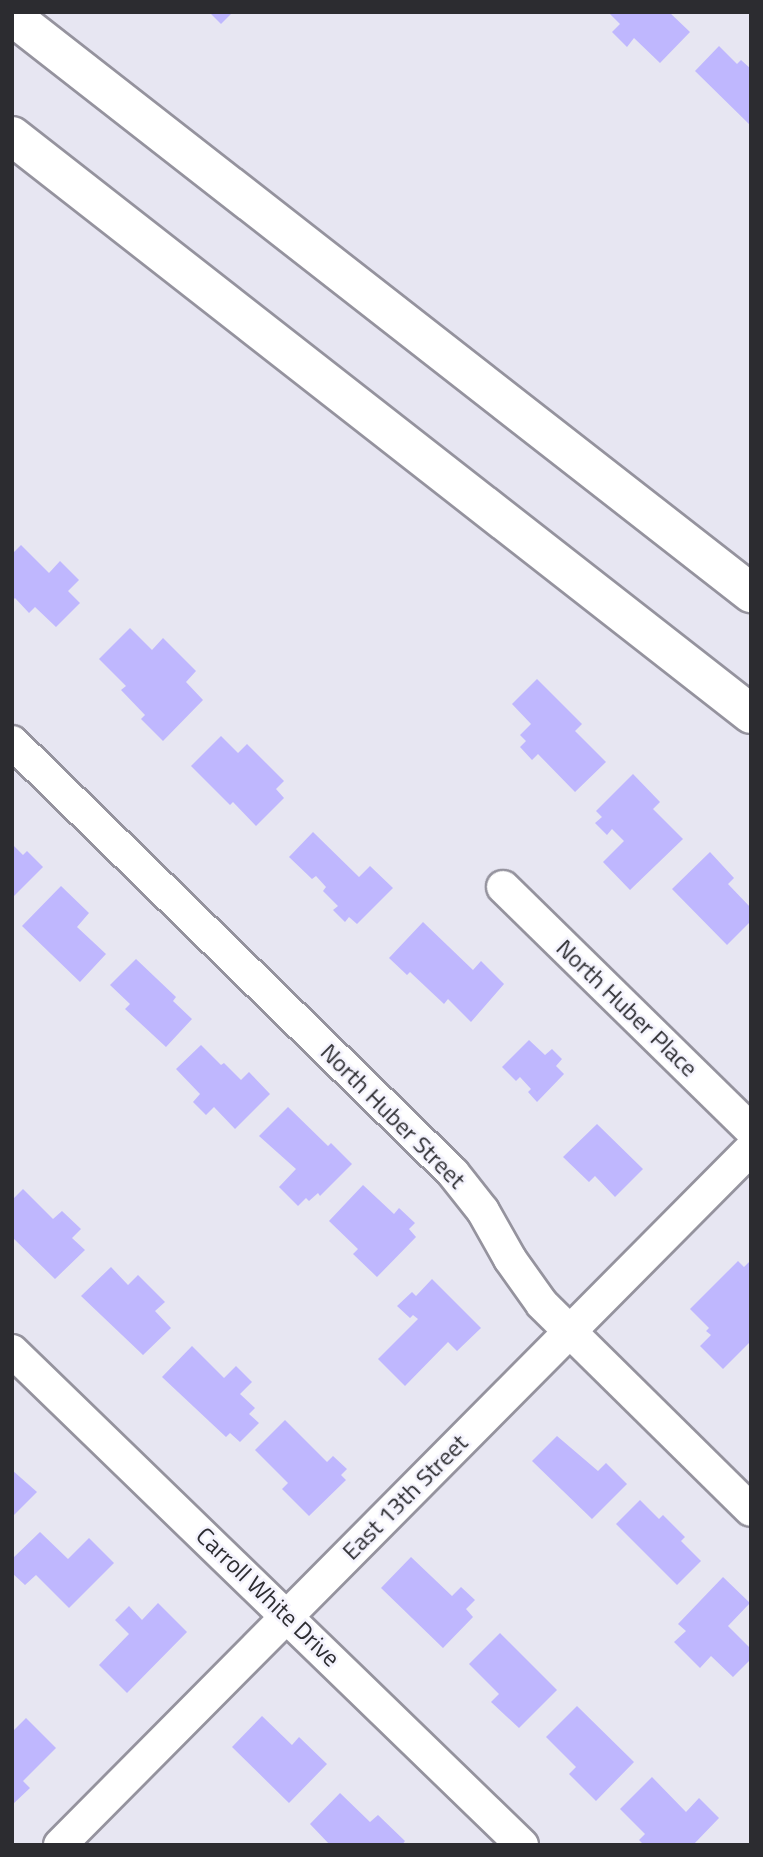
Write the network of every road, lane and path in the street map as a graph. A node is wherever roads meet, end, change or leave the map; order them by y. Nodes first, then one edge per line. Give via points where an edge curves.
1 (12, 16) edge
2 (12, 136) edge
3 (751, 593) edge
4 (751, 714) edge
5 (12, 742) edge
6 (503, 887) dead end
7 (751, 1130) edge
8 (751, 1149) edge
9 (569, 1332) junction
10 (12, 1352) edge
11 (751, 1510) edge
12 (288, 1615) junction
13 (60, 1845) edge
14 (522, 1845) edge

1 - 3 highway
2 - 4 highway
5 - 9 street, North Huber Street via 453,1173 483,1211 530,1289
6 - 7 street, North Huber Place
8 - 9 street, East 13th Street
9 - 11 street, North Huber Street
9 - 12 street, East 13th Street
10 - 12 street, Carroll White Drive
12 - 13 street, East 13th Street
12 - 14 street, Carroll White Drive

